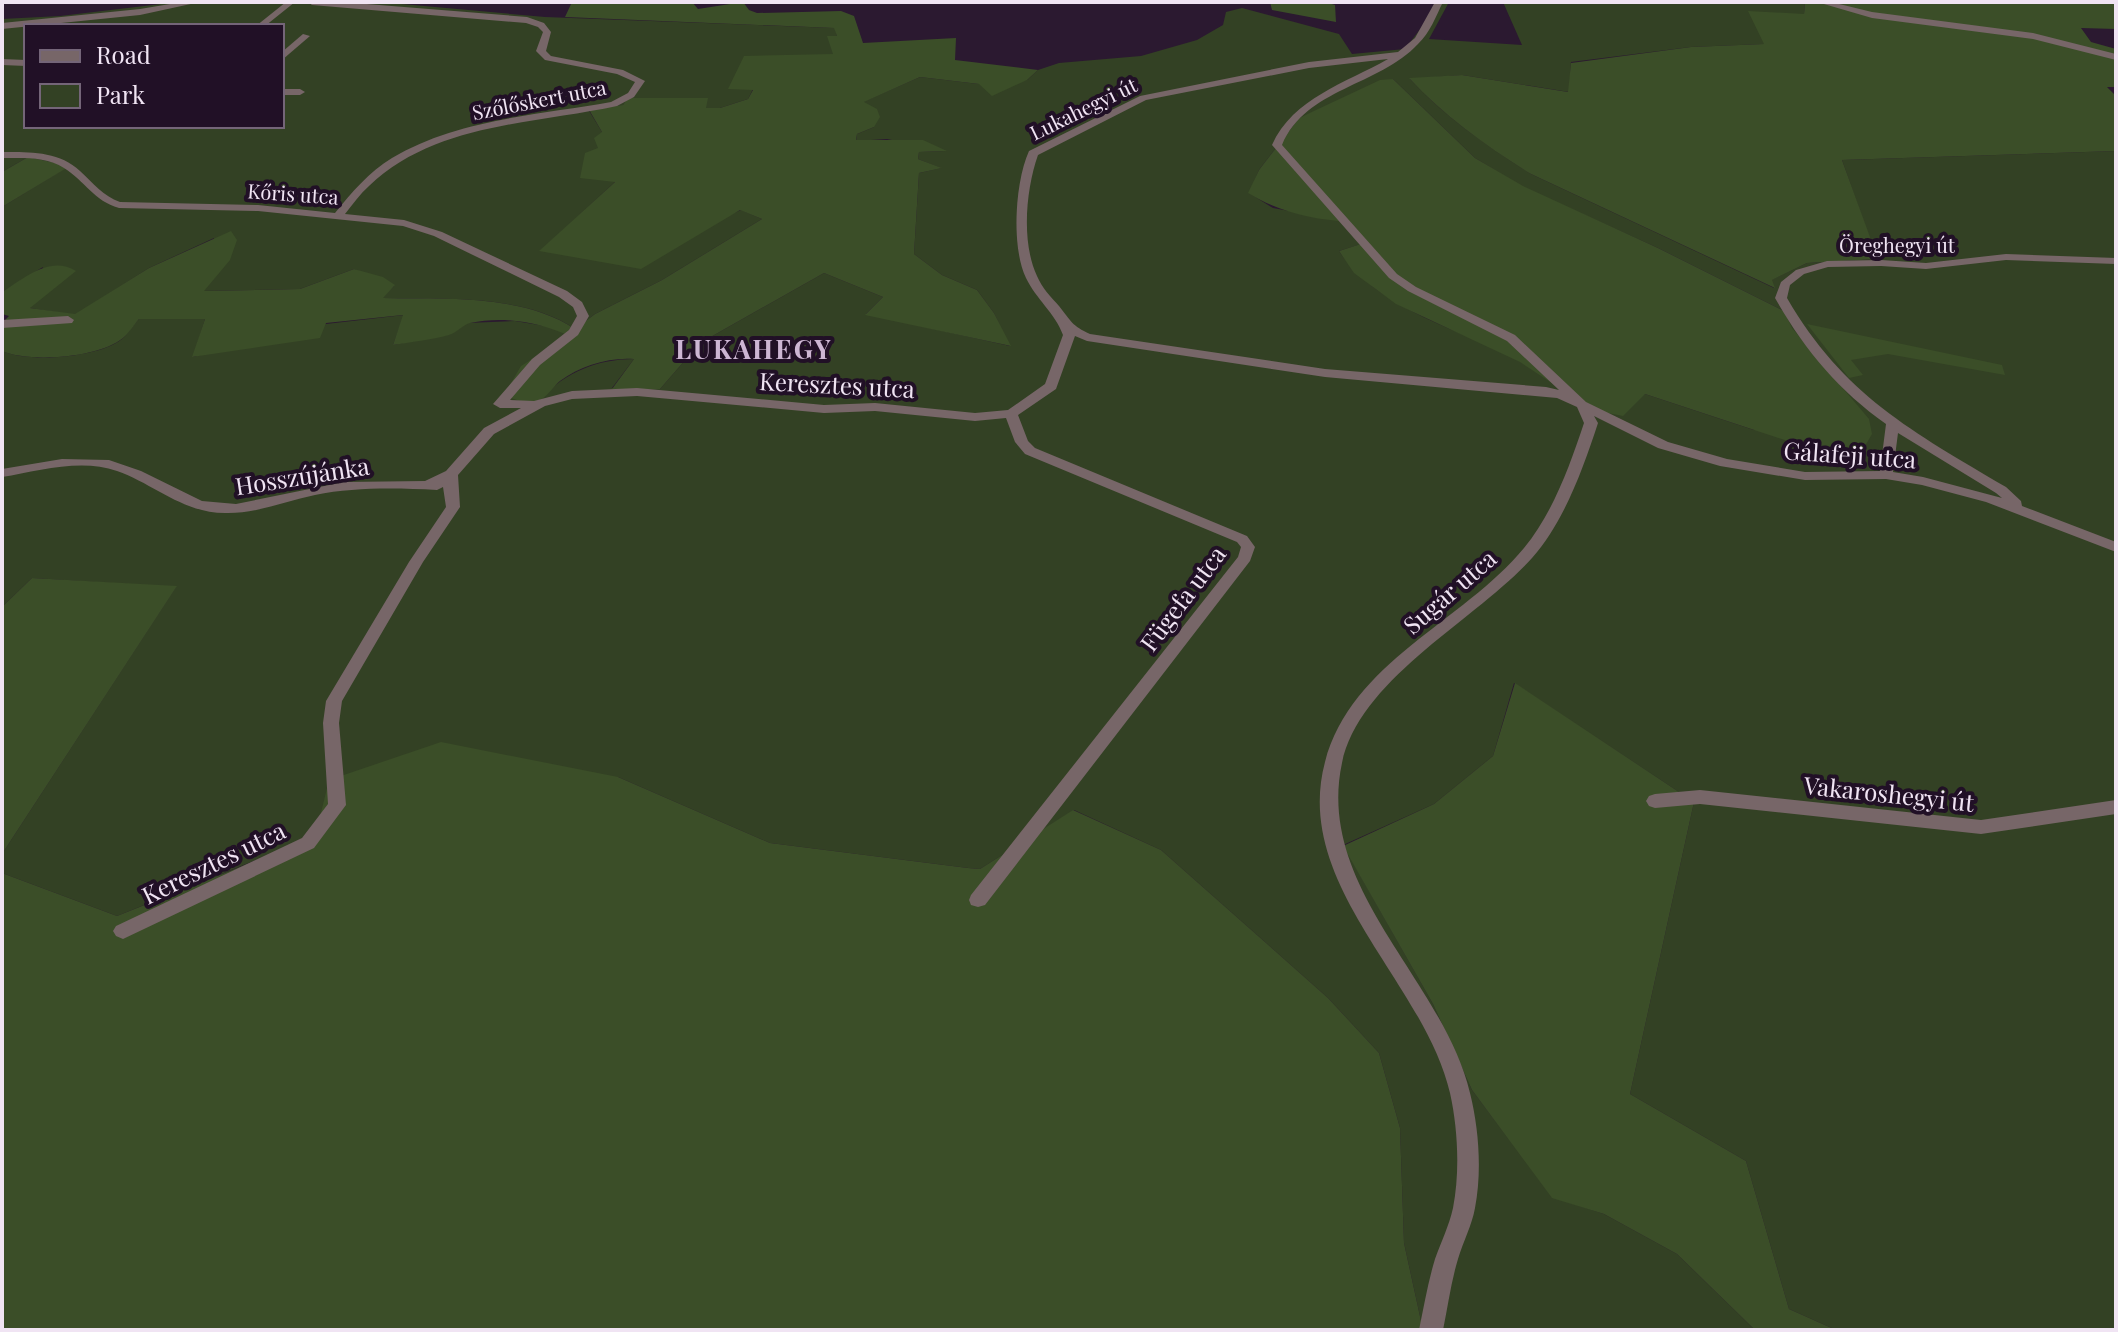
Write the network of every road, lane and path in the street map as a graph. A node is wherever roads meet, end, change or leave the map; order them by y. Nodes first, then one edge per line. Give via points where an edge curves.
1 (196, 2) edge
2 (291, 2) edge
3 (312, 2) edge
4 (1439, 2) edge
5 (1821, 2) edge
6 (263, 24) edge
7 (2, 26) edge
8 (306, 36) dead end
9 (284, 55) edge
10 (1398, 55) junction
11 (2116, 57) edge
12 (2, 62) edge
13 (24, 63) edge
14 (284, 92) edge
15 (300, 92) dead end
16 (2, 155) edge
17 (339, 214) junction
18 (2116, 261) edge
19 (68, 320) dead end
20 (2, 324) edge
21 (1067, 328) junction
22 (1087, 337) junction
23 (1067, 343) junction
24 (540, 403) junction
25 (500, 404) junction
26 (1582, 405) junction
27 (1011, 414) junction
28 (1893, 424) junction
29 (489, 431) junction
30 (2, 473) edge
31 (1886, 475) junction
32 (451, 481) junction
33 (2023, 511) junction
34 (2116, 547) edge
35 (1655, 801) dead end
36 (2116, 807) edge
37 (978, 900) dead end
38 (123, 931) dead end
39 (1431, 1330) edge

1 - 7 street
2 - 6 street
3 - 17 street, Szőlőskert utca via 527,20 547,32 541,51 548,58 640,81 631,95 614,104 489,125 402,154 362,183
4 - 10 street via 1414,44
5 - 11 street via 1872,15 2033,36
8 - 9 street
10 - 21 street, Lukahegyi út via 1309,65 1143,98 1033,153 1024,200 1026,261
10 - 26 street via 1301,112 1282,132 1279,150 1393,276 1511,338
12 - 13 street
14 - 15 street
16 - 17 street, Kőris utca via 42,157 69,166 91,190 119,205
17 - 25 street, Kőris utca via 404,223 438,234 578,305 583,316 574,332 536,362
18 - 28 street, Öreghegyi út via 2006,257 1926,266 1827,264 1800,272 1785,284 1781,298 1790,316 1828,369
19 - 20 street
21 - 22 street
21 - 23 street
22 - 23 street
22 - 26 street via 1325,373 1546,391
23 - 27 street via 1051,386
24 - 25 street
24 - 27 street, Keresztes utca via 622,392 824,409
24 - 29 street, Keresztes utca
25 - 29 street
26 - 31 street, Gálafeji utca via 1663,445 1725,463 1805,476
26 - 39 street, Sugár utca via 1591,423 1584,446 1529,552 1375,688 1334,759 1329,790 1335,849 1356,899 1450,1056 1460,1094 1464,1207
27 - 37 street, Fügefa utca via 1030,451 1242,539 1248,547 1245,558
28 - 31 street
28 - 33 street, Öreghegyi út via 2001,490
29 - 32 street, Keresztes utca
30 - 32 street, Hosszújánka via 65,464 115,466 179,499 224,509 327,489
31 - 33 street, Gálafeji utca
32 - 38 street, Keresztes utca via 453,507 334,701 337,805 308,843
33 - 34 street, Gálafeji utca
35 - 36 street, Vakaroshegyi út via 1700,797 1981,827

